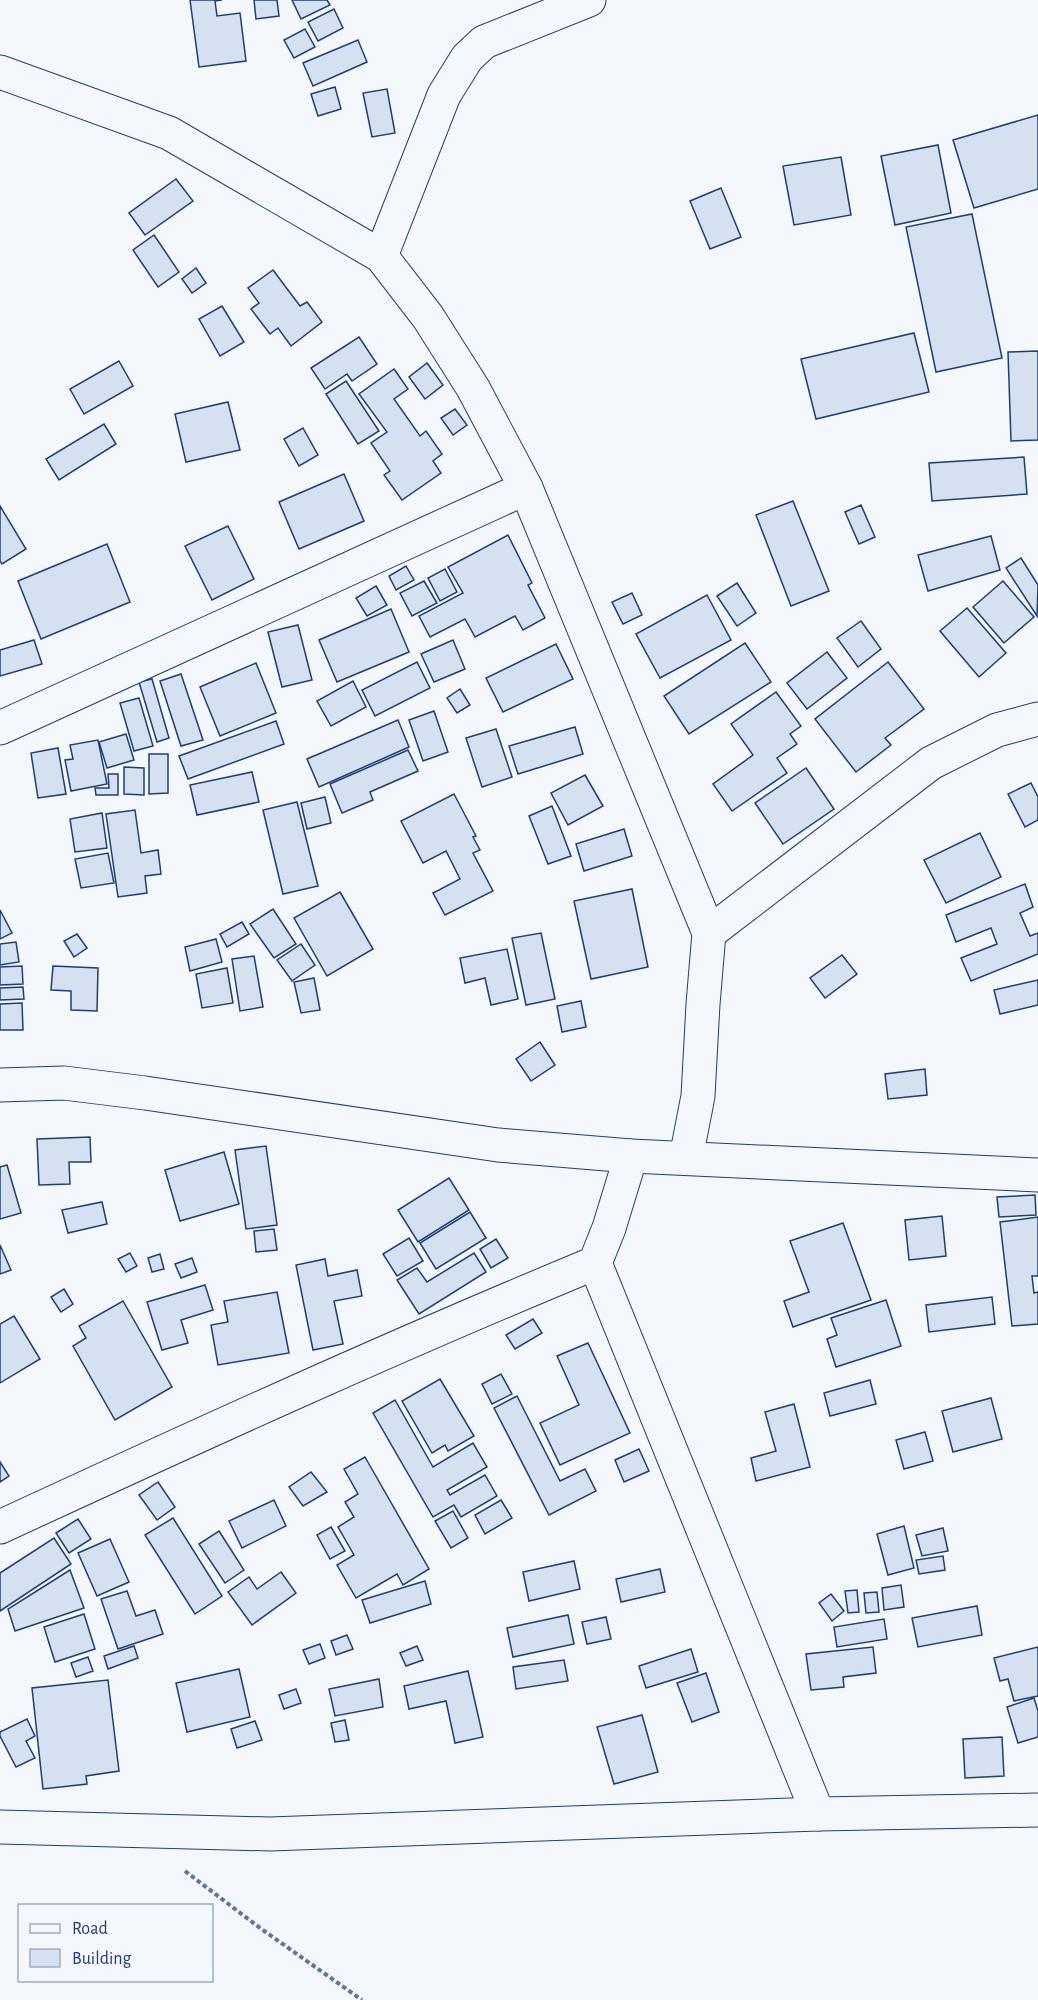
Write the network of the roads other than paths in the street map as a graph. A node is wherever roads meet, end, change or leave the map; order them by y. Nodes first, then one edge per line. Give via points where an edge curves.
1 (588, 0) edge
2 (0, 72) edge
3 (381, 256) junction
4 (526, 488) junction
5 (1038, 718) edge
6 (0, 728) edge
7 (709, 933) junction
8 (0, 1085) edge
9 (631, 1156) junction
10 (686, 1158) junction
11 (1038, 1175) edge
12 (594, 1263) junction
13 (0, 1527) edge
14 (1038, 1810) edge
15 (818, 1814) junction
16 (0, 1827) edge

1 - 3 street via 484,42 467,58 444,95
2 - 3 street via 169,133
3 - 4 street via 462,370
4 - 6 street
4 - 7 street
5 - 7 street via 997,730 931,763
7 - 10 street via 698,1096
8 - 9 street via 64,1083 498,1145
9 - 10 street
9 - 12 street
10 - 11 street
12 - 13 street
12 - 15 street
14 - 15 street
15 - 16 street via 270,1834

